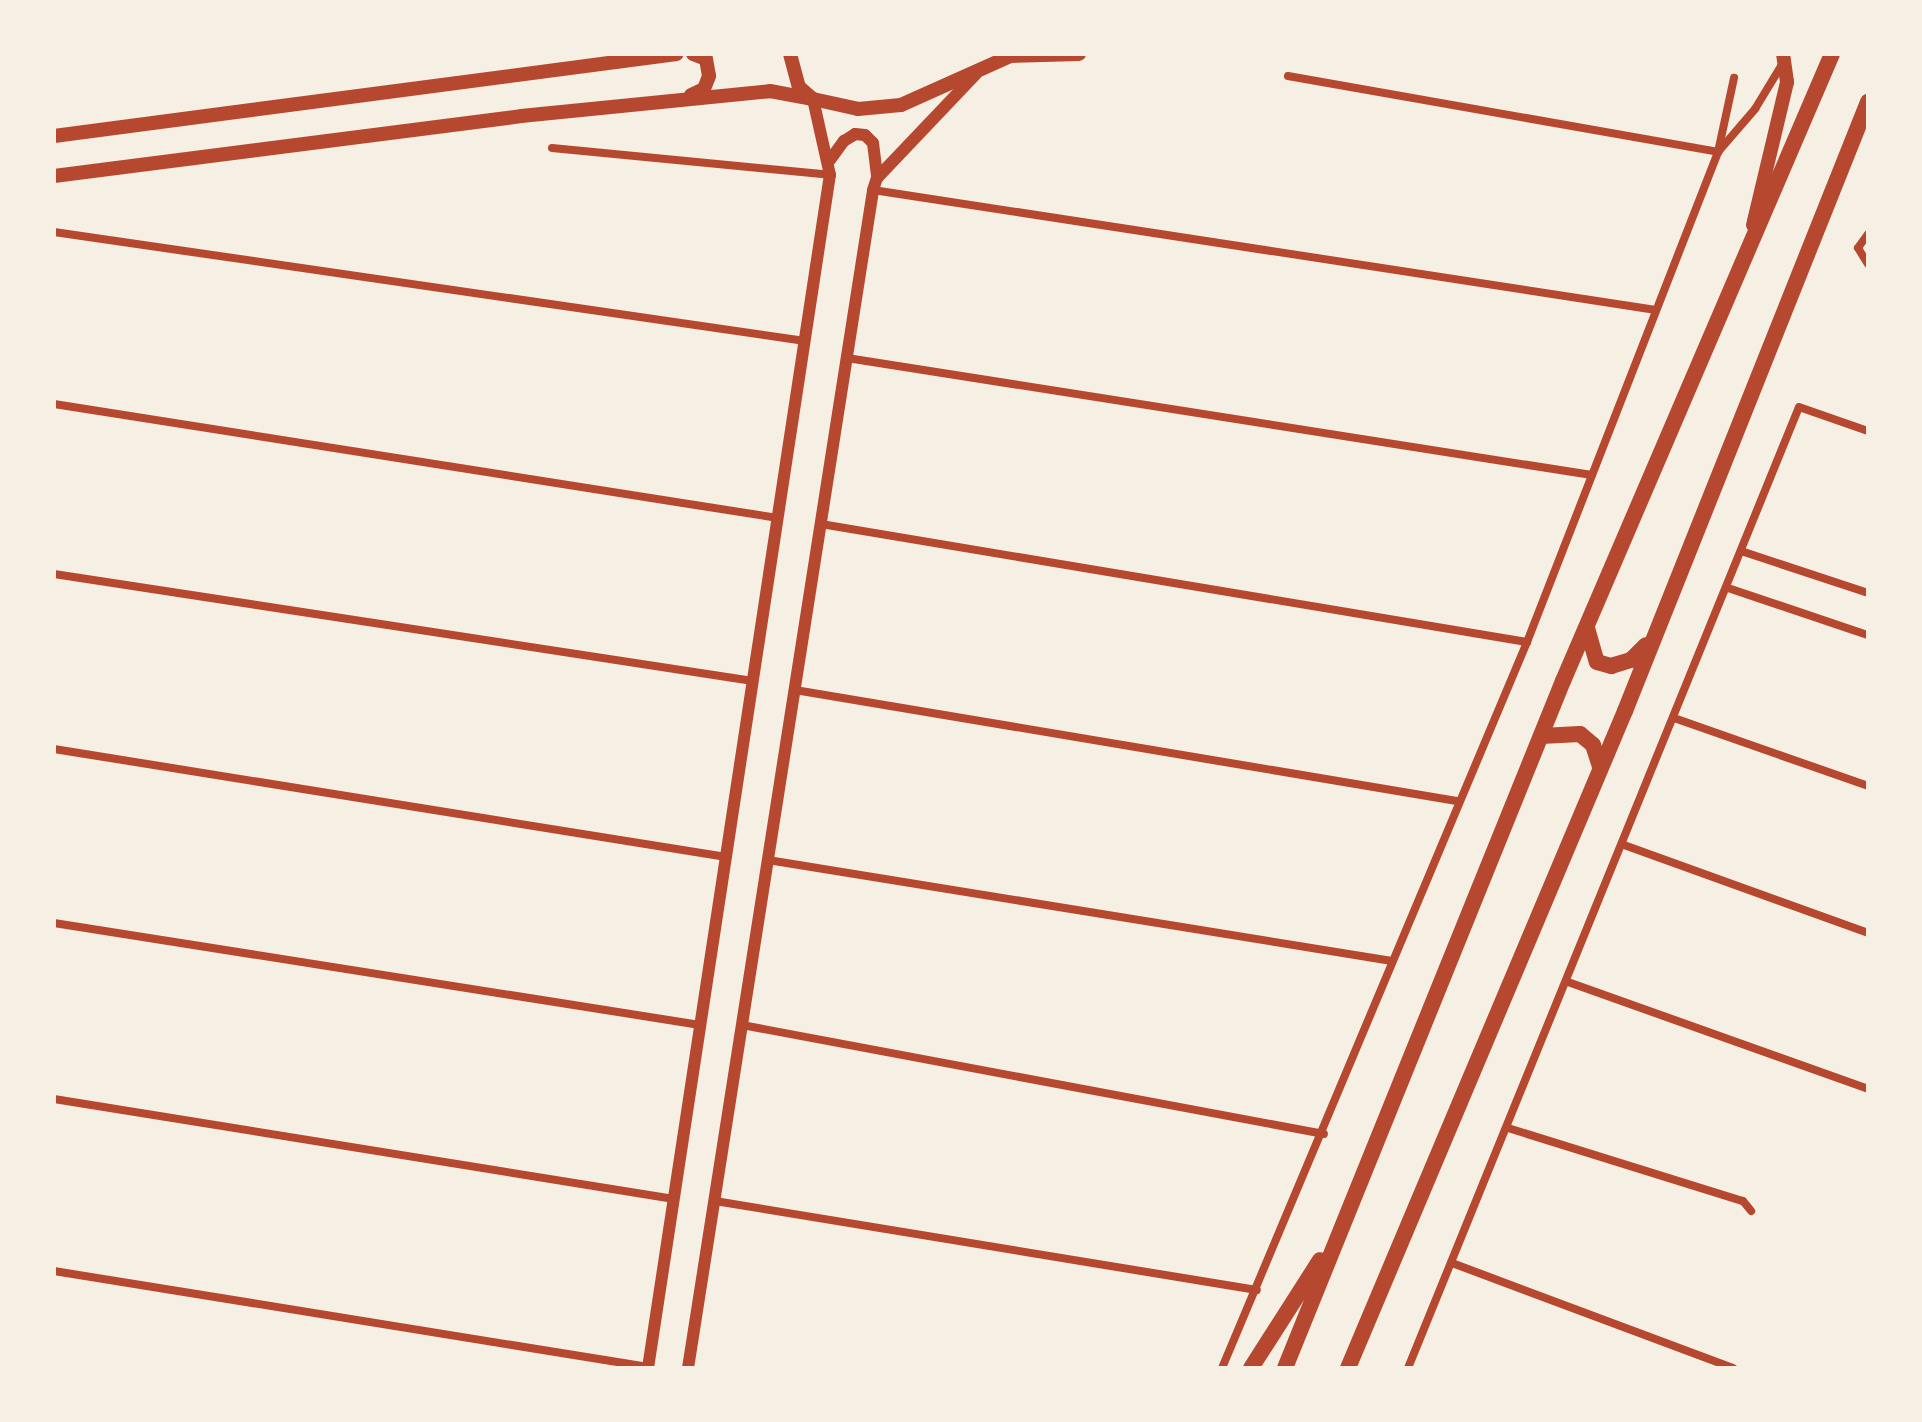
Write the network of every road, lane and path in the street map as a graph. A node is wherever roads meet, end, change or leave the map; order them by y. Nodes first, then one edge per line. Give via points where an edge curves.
1 (677, 54) edge
2 (693, 54) edge
3 (790, 54) edge
4 (1079, 54) edge
5 (1832, 54) edge
6 (1012, 55) edge
7 (1784, 57) edge
8 (984, 66) junction
9 (1288, 76) dead end
10 (1734, 78) dead end
11 (813, 99) junction
12 (675, 101) junction
13 (1868, 102) edge
14 (54, 136) edge
15 (552, 148) dead end
16 (1718, 152) junction
17 (830, 160) junction
18 (830, 175) junction
19 (54, 176) edge
20 (875, 184) junction
21 (54, 232) edge
22 (1751, 232) junction
23 (1868, 234) edge
24 (1868, 264) edge
25 (1656, 310) junction
26 (805, 341) junction
27 (847, 358) junction
28 (54, 404) edge
29 (1868, 431) edge
30 (1592, 475) junction
31 (778, 518) junction
32 (821, 524) junction
33 (1741, 551) junction
34 (54, 574) edge
35 (1728, 588) junction
36 (1868, 593) edge
37 (1586, 626) junction
38 (1868, 635) edge
39 (1527, 642) junction
40 (1650, 642) junction
41 (753, 681) junction
42 (795, 690) junction
43 (1674, 718) junction
44 (1541, 736) junction
45 (54, 749) edge
46 (1600, 766) junction
47 (1868, 786) edge
48 (1457, 801) junction
49 (1624, 845) junction
50 (726, 857) junction
51 (768, 860) junction
52 (54, 923) edge
53 (1868, 933) edge
54 (1392, 961) junction
55 (1568, 982) junction
56 (700, 1025) junction
57 (742, 1025) junction
58 (1868, 1089) edge
59 (54, 1099) edge
60 (1508, 1128) junction
61 (1324, 1134) junction
62 (674, 1199) junction
63 (715, 1201) junction
64 (1751, 1211) dead end
65 (1337, 1236) junction
66 (1452, 1263) junction
67 (54, 1271) edge
68 (1257, 1290) junction
69 (648, 1367) edge
70 (688, 1368) edge
71 (1222, 1368) edge
72 (1251, 1368) edge
73 (1285, 1368) edge
74 (1348, 1368) edge
75 (1408, 1368) edge
76 (1733, 1368) edge

1 - 14 main road
2 - 12 main road via 706,59 704,89
3 - 11 main road via 799,87
4 - 6 main road
5 - 22 highway
6 - 8 main road
7 - 16 street via 1755,109
7 - 22 main road via 1787,82
8 - 11 main road via 901,105 858,109
8 - 20 main road
9 - 16 street
10 - 16 street
11 - 12 main road via 770,91
11 - 17 main road
12 - 19 main road
13 - 40 highway
15 - 18 street
16 - 25 street
17 - 18 main road
17 - 20 main road via 844,141 865,135 873,143
18 - 26 main road
20 - 25 street
20 - 27 main road
21 - 26 street
22 - 37 highway
23 - 24 street via 1858,248
25 - 30 street
26 - 31 main road
27 - 30 street
27 - 32 main road
28 - 31 street
29 - 33 street via 1799,407
30 - 39 street
31 - 41 main road
32 - 39 street
32 - 42 main road
33 - 35 street
33 - 36 street
34 - 41 street
35 - 38 street
35 - 43 street
37 - 40 highway via 1597,662 1611,666 1631,660
37 - 44 highway
39 - 48 street
40 - 46 highway
41 - 50 main road
42 - 48 street
42 - 51 main road
43 - 47 street
43 - 49 street
44 - 46 highway via 1580,734 1593,745
44 - 65 highway
45 - 50 street
46 - 74 highway
48 - 54 street
49 - 53 street
49 - 55 street
50 - 56 main road
51 - 54 street
51 - 57 main road
52 - 56 street
54 - 61 street
55 - 58 street
55 - 60 street
56 - 62 main road
57 - 61 street
57 - 63 main road
59 - 62 street
60 - 64 street via 1743,1201
60 - 66 street
61 - 68 street
62 - 69 main road
63 - 68 street
63 - 70 main road
65 - 72 highway
65 - 73 highway
66 - 75 street
66 - 76 street
67 - 69 street
68 - 71 street

